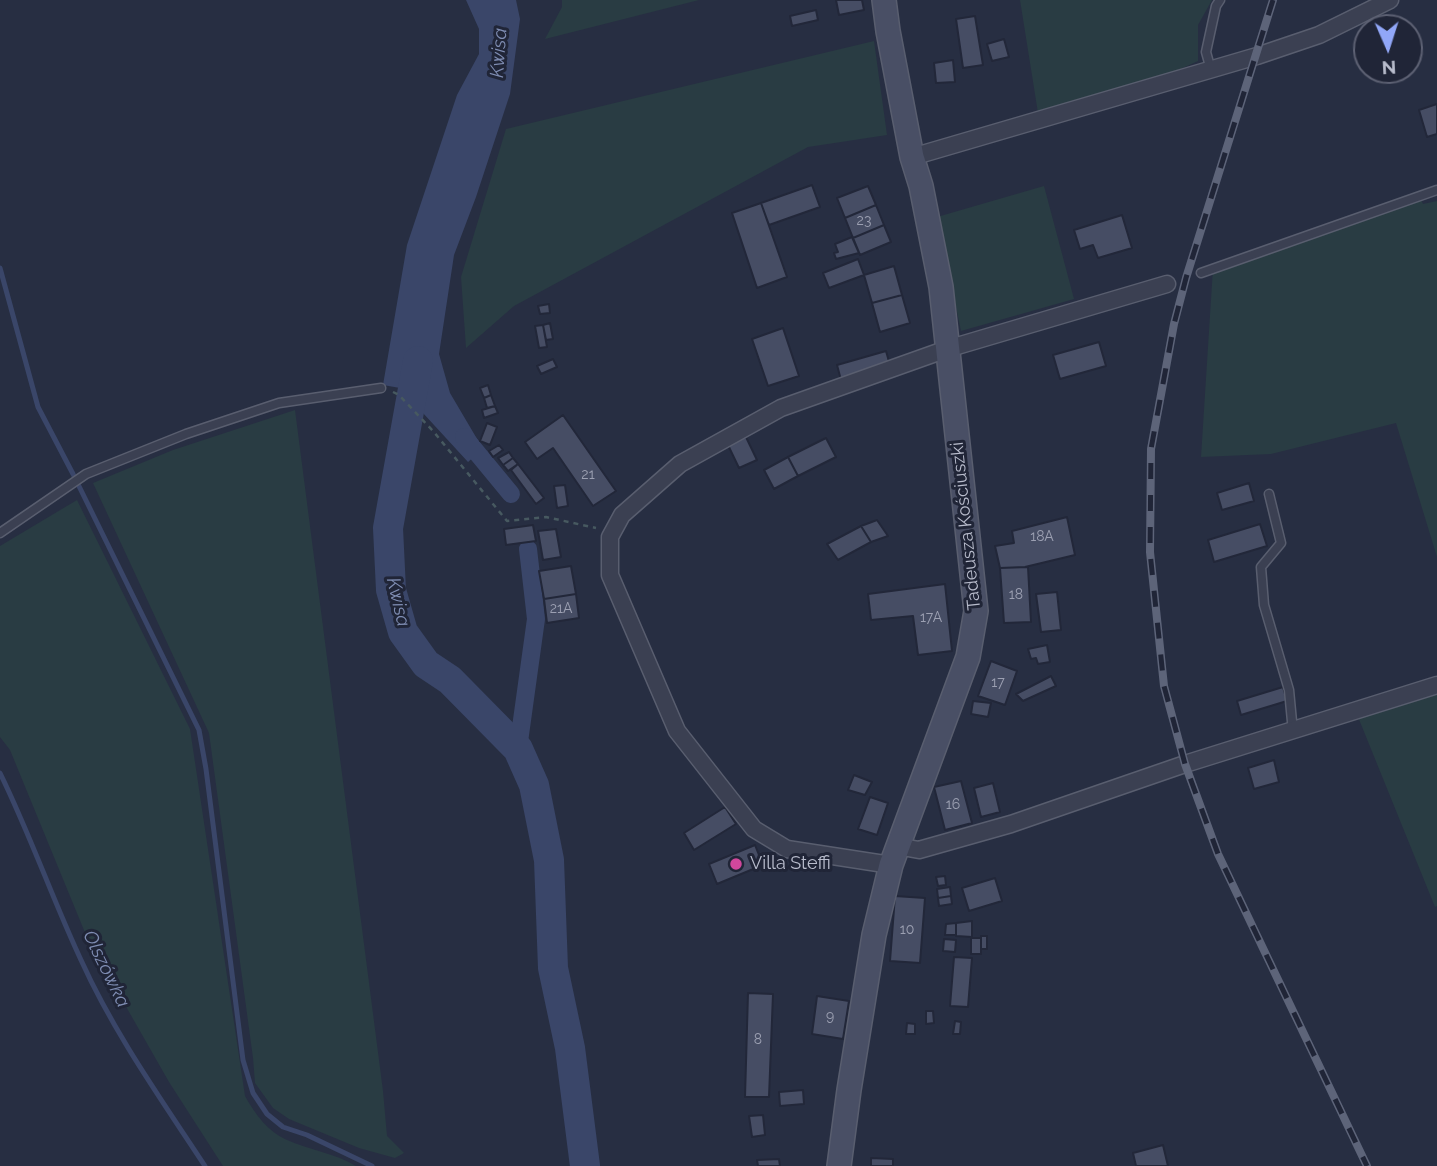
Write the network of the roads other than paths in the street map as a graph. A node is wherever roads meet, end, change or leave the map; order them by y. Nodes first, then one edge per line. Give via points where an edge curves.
1 (884, 0) edge
2 (1220, 0) edge
3 (1390, 0) edge
4 (1211, 70) junction
5 (912, 157) junction
6 (1437, 190) edge
7 (1201, 273) dead end
8 (1167, 284) dead end
9 (947, 349) junction
10 (381, 388) road end
11 (1269, 494) dead end
12 (0, 533) edge
13 (1437, 685) edge
14 (1293, 732) junction
15 (894, 856) junction
16 (839, 1166) edge

1 - 5 main road, Tadeusza Kościuszki
2 - 4 lane via 1206,52
3 - 4 street via 1319,35
4 - 5 street
5 - 9 main road, Tadeusza Kościuszki via 941,287
6 - 7 lane
8 - 9 street
9 - 15 main road, Tadeusza Kościuszki via 976,611 968,657
9 - 15 street via 781,408 680,464 622,515 610,537 610,575 677,731 754,829 787,849
10 - 12 lane via 279,403 186,434 82,477
11 - 14 lane via 1281,543 1261,567 1264,605 1289,690
13 - 14 street
14 - 15 street via 1011,824
15 - 16 main road, Tadeusza Kościuszki via 874,935

